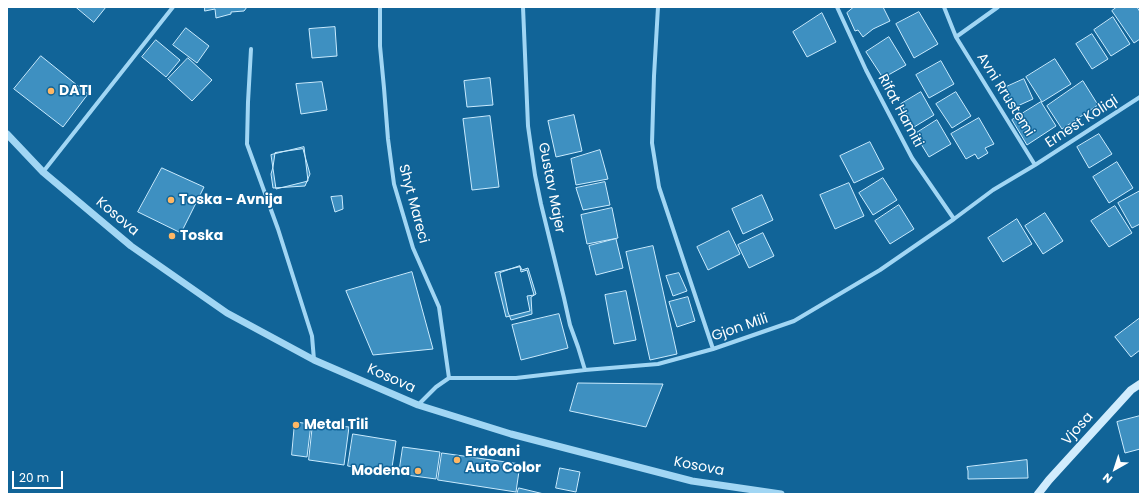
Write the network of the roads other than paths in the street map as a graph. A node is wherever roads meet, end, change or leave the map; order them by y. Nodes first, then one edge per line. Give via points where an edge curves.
1 (173, 7) edge
2 (380, 7) edge
3 (523, 7) edge
4 (658, 7) edge
5 (837, 7) edge
6 (944, 7) edge
7 (998, 7) edge
8 (956, 37) junction
9 (251, 49) dead end
10 (1140, 97) edge
11 (7, 134) edge
12 (1035, 165) junction
13 (43, 172) junction
14 (954, 219) junction
15 (713, 349) junction
16 (314, 360) junction
17 (585, 370) junction
18 (450, 378) junction
19 (1140, 384) edge
20 (418, 406) junction
21 (781, 494) edge
22 (1038, 494) edge

1 - 13 street
2 - 18 street, Shyt Mareci via 380,46 394,184 413,248 439,306
3 - 17 street, Gustav Majer via 528,126 535,175 570,325
4 - 15 street via 652,143 659,187
5 - 14 street, Rifat Hamiti via 866,70 912,158
6 - 8 street, Avni Rrustemi
7 - 8 street
8 - 12 street, Avni Rrustemi
9 - 16 street via 247,144 278,229 312,336
10 - 12 street, Ernest Koliqi
11 - 13 street, Kosova
12 - 14 street, Gjon Mili via 993,190
13 - 16 street, Kosova via 131,246 227,313
14 - 15 street, Gjon Mili via 880,270 794,321
15 - 17 street, Gjon Mili via 658,364
16 - 20 street, Kosova
17 - 18 street, Gjon Mili via 516,378
18 - 20 street via 436,387
19 - 22 main road, Vjosa via 1131,390
20 - 21 street, Kosova via 511,434 692,481

